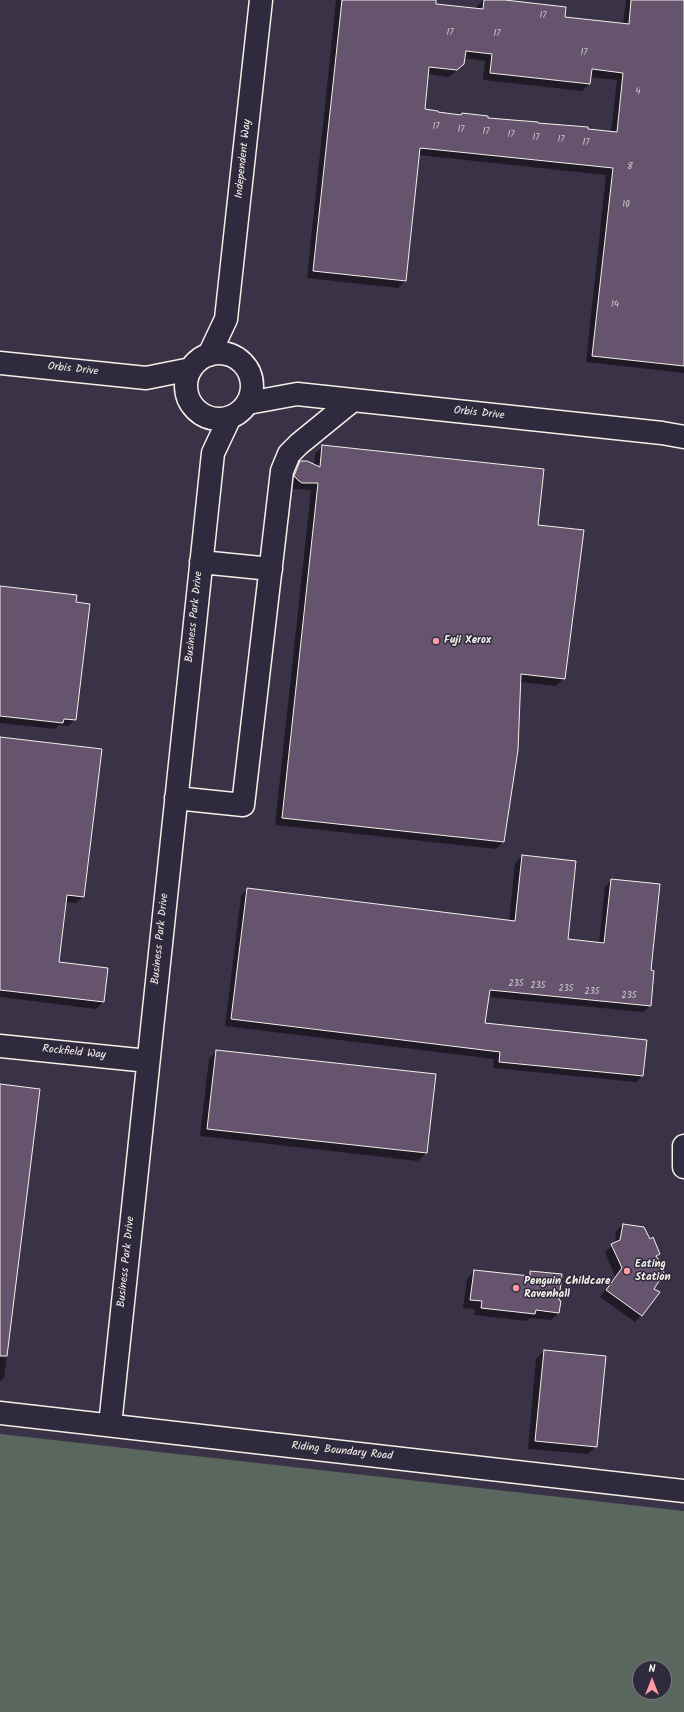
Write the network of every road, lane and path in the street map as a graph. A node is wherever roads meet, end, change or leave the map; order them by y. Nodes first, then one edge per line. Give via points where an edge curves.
1 (261, 0) edge
2 (226, 318) junction
3 (209, 355) junction
4 (0, 362) edge
5 (245, 367) junction
6 (191, 369) junction
7 (146, 378) junction
8 (296, 394) junction
9 (353, 400) junction
10 (248, 403) junction
11 (194, 405) junction
12 (230, 417) junction
13 (684, 432) edge
14 (662, 433) junction
15 (684, 438) edge
16 (213, 453) junction
17 (201, 562) junction
18 (271, 569) junction
19 (176, 798) junction
20 (0, 1046) edge
21 (148, 1061) junction
22 (684, 1146) edge
23 (684, 1167) edge
24 (0, 1413) edge
25 (110, 1425) junction
26 (684, 1491) edge

1 - 2 street, Independent Way
2 - 3 street, Independent Way
2 - 5 street, Independent Way
3 - 5 street via 225,354
3 - 6 street
4 - 7 street, Orbis Drive
5 - 8 street, Orbis Drive
5 - 10 street via 252,384 252,394
6 - 7 street, Orbis Drive
6 - 11 street via 187,383
7 - 11 street, Orbis Drive
8 - 9 street, Orbis Drive
8 - 10 street, Orbis Drive
9 - 14 street, Orbis Drive
9 - 18 street via 289,454 282,471
10 - 12 street via 240,412
11 - 12 street via 210,418
11 - 16 street, Business Park Drive
12 - 16 street, Business Park Drive
13 - 14 street, Orbis Drive
14 - 15 street, Orbis Drive
16 - 17 street, Business Park Drive
17 - 18 street
17 - 19 street, Business Park Drive
18 - 19 street via 243,805
19 - 21 street, Business Park Drive
20 - 21 street, Rockfield Way
21 - 25 street, Business Park Drive
22 - 23 street
24 - 25 street, Riding Boundary Road
25 - 26 street, Riding Boundary Road

